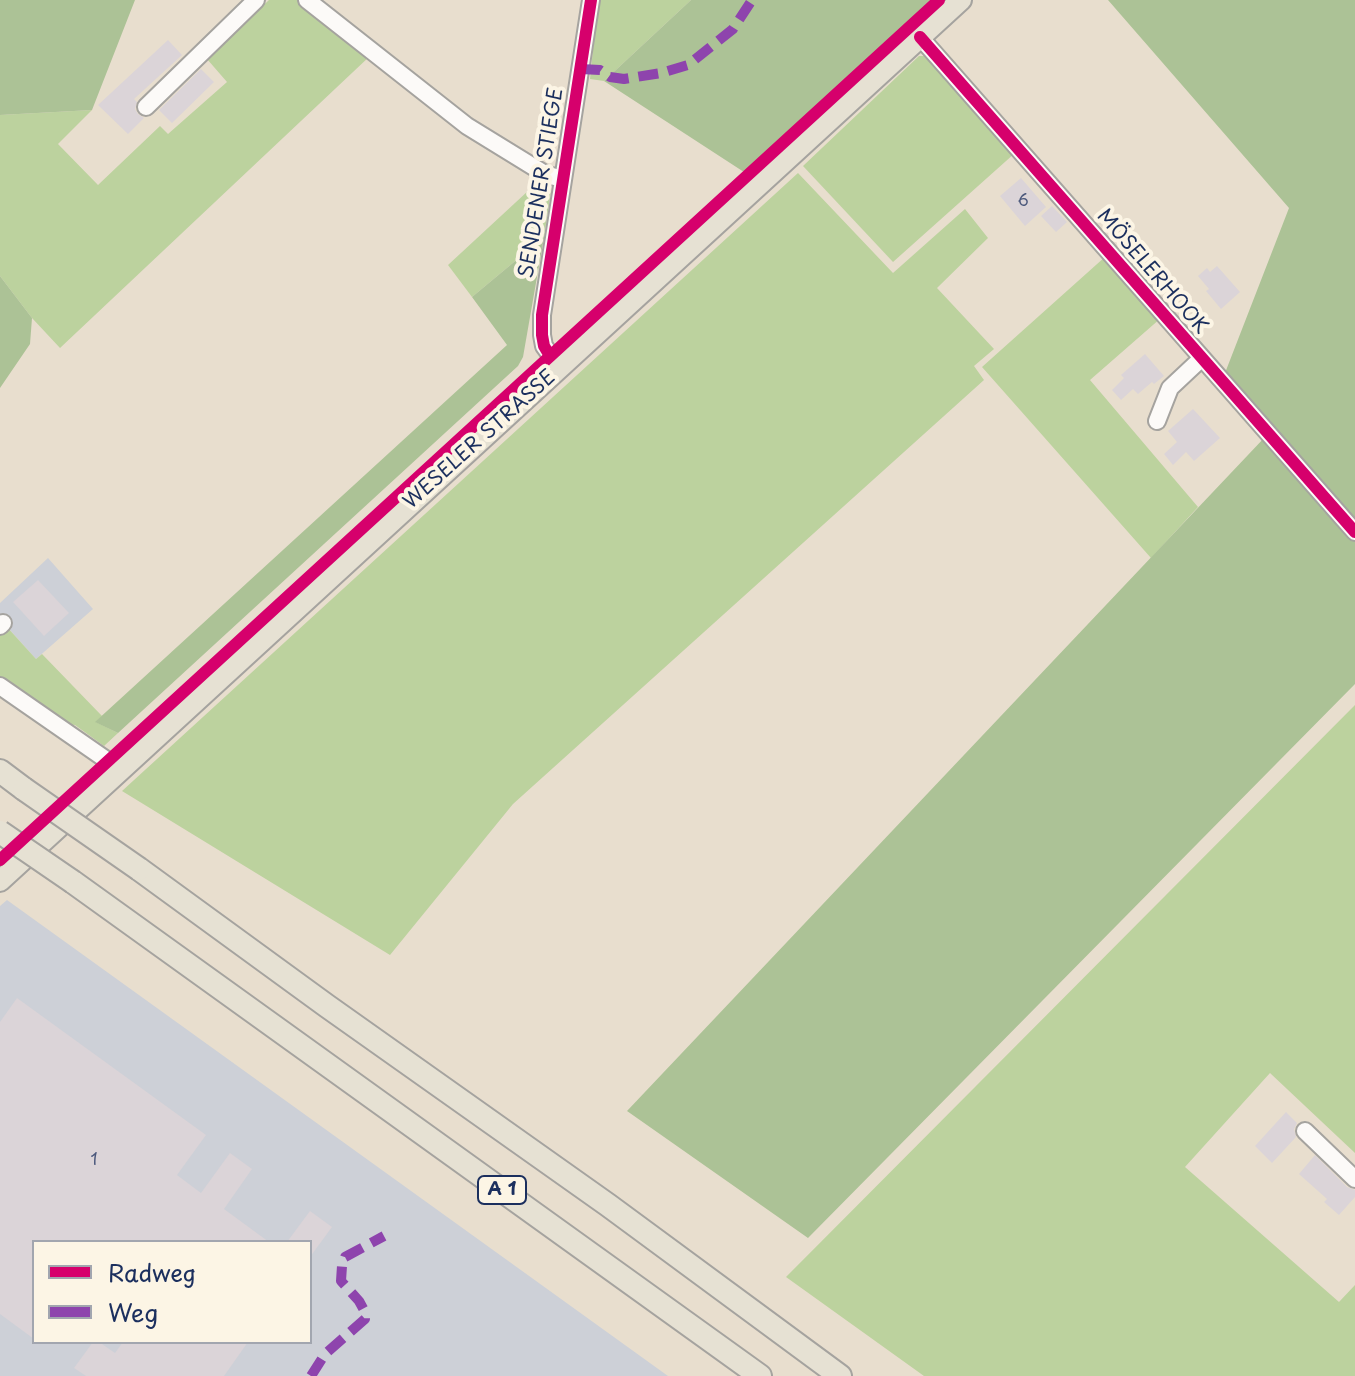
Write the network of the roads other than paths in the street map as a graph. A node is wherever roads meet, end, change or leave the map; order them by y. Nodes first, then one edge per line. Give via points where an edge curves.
1 (256, 0) edge
2 (307, 0) edge
3 (591, 0) edge
4 (961, 0) edge
5 (920, 37) junction
6 (146, 107) dead end
7 (562, 179) junction
8 (1202, 358) junction
9 (560, 368) junction
10 (1157, 421) dead end
11 (1355, 532) edge
12 (0, 686) edge
13 (0, 771) edge
14 (119, 772) junction
15 (0, 832) edge
16 (0, 881) edge
17 (1305, 1131) dead end
18 (1355, 1179) edge
19 (760, 1376) edge
20 (840, 1376) edge

1 - 6 street
2 - 7 street via 467,126
3 - 7 street, SENDENER STIEGE
4 - 5 main road, WESELER STRASSE
5 - 8 street, MÖSELERHOOK
5 - 9 main road, WESELER STRASSE
7 - 9 street, SENDENER STIEGE via 542,315 544,346
8 - 10 street via 1170,388
8 - 11 street, MÖSELERHOOK
9 - 14 main road, WESELER STRASSE
12 - 14 street
13 - 20 highway, A 1, bridge
14 - 16 main road, WESELER STRASSE
15 - 19 highway, A 1, bridge
17 - 18 street

